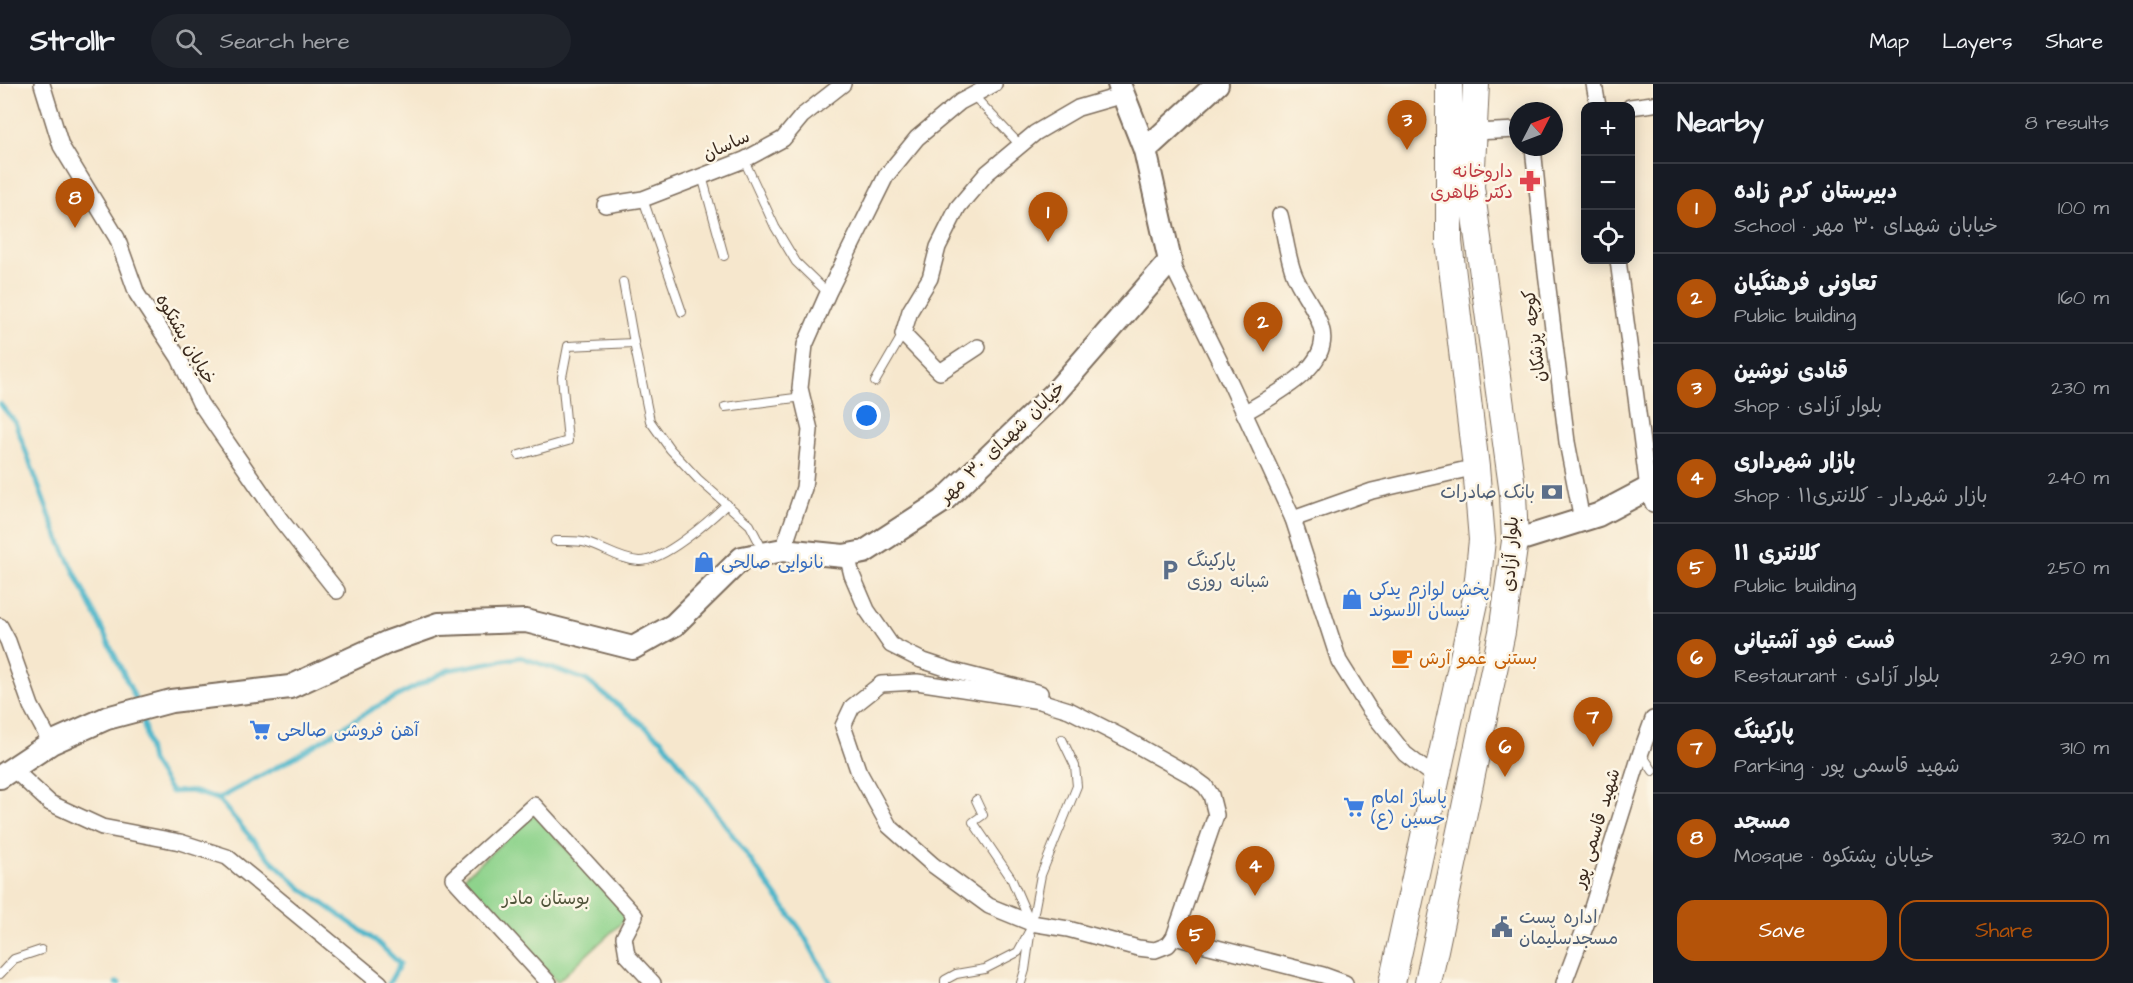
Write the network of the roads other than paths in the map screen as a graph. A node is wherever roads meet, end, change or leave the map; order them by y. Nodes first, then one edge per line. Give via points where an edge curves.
1 (42, 84) edge
2 (843, 84) edge
3 (994, 84) edge
4 (1217, 84) edge
5 (1449, 84) edge
6 (1476, 84) edge
7 (1594, 84) edge
8 (1121, 89) edge
9 (973, 95) junction
10 (1597, 102) edge
11 (1653, 104) edge
12 (1635, 106) edge
13 (1509, 130) edge
14 (1474, 132) junction
15 (1020, 145) junction
16 (1145, 150) junction
17 (1534, 156) edge
18 (744, 160) junction
19 (702, 176) junction
20 (643, 199) junction
21 (605, 204) dead end
22 (1280, 215) dead end
23 (724, 256) dead end
24 (1170, 261) junction
25 (1619, 264) edge
26 (623, 282) dead end
27 (828, 292) junction
28 (682, 312) dead end
29 (903, 334) junction
30 (634, 343) junction
31 (978, 347) dead end
32 (875, 382) dead end
33 (802, 397) junction
34 (725, 407) dead end
35 (1244, 413) junction
36 (519, 455) dead end
37 (1476, 467) junction
38 (1651, 493) edge
39 (727, 504) junction
40 (1293, 519) junction
41 (1582, 520) junction
42 (1482, 540) junction
43 (555, 541) dead end
44 (1515, 542) junction
45 (774, 551) junction
46 (847, 555) junction
47 (337, 591) dead end
48 (0, 626) edge
49 (1061, 699) dead end
50 (1084, 710) dead end
51 (1653, 719) edge
52 (1062, 739) dead end
53 (51, 743) junction
54 (1641, 752) junction
55 (1653, 771) edge
56 (6, 773) edge
57 (1436, 778) junction
58 (1207, 787) junction
59 (976, 800) dead end
60 (1031, 926) junction
61 (1174, 937) junction
62 (41, 950) dead end
63 (0, 974) edge
64 (1322, 979) edge
65 (380, 983) edge
66 (549, 983) edge
67 (653, 983) edge
68 (945, 983) edge
69 (1021, 983) edge
70 (1345, 983) edge
71 (1392, 983) edge
72 (1428, 983) edge
73 (1564, 983) edge

1 - 47 street, خیابان پشتکوه via 61,146 117,238 137,294 179,358 200,404 280,519
2 - 18 street, ساسان via 802,116 783,139
3 - 9 street
4 - 16 main road
5 - 37 main road, بلوار آزادی via 1449,242
6 - 14 main road, بلوار آزادی
7 - 10 street
8 - 15 street via 1078,108
8 - 16 main road
9 - 15 lane
9 - 27 street via 917,138 886,176
11 - 12 street
13 - 14 street
14 - 44 main road, بلوار آزادی via 1471,188 1513,494
15 - 29 street via 987,173 958,207
16 - 24 main road
17 - 41 street, کوچه پزشکان via 1567,442
18 - 19 street, ساسان
18 - 27 lane via 796,262
19 - 20 street, ساسان
19 - 23 lane
20 - 21 street, ساسان
20 - 28 lane
22 - 35 street via 1294,273 1322,327 1324,344 1314,364
24 - 35 street
24 - 46 main road, خیابان شهدای ۳۰ مهر via 1054,394 943,501 864,552
25 - 38 street
26 - 30 lane
27 - 33 street via 805,345
29 - 31 street via 940,372
29 - 32 lane
30 - 36 lane via 568,346 562,377 568,441
30 - 39 lane via 650,421 670,449
33 - 34 lane
33 - 45 street via 810,430 804,488
35 - 40 street
37 - 40 street via 1372,491
37 - 42 main road, بلوار آزادی
38 - 41 main road
39 - 43 lane via 665,553 640,561 585,542
39 - 45 lane
40 - 57 street via 1339,662 1369,709 1405,754
41 - 44 main road
42 - 44 main road
42 - 57 main road, بلوار آزادی via 1476,598
44 - 72 main road, بلوار آزادی via 1502,632
45 - 46 main road, خیابان شهدای ۳۰ مهر
45 - 53 main road, خیابان شهدای ۳۰ مهر via 742,558 674,625 633,648 526,621 439,624 388,642 290,687 171,701 107,718
46 - 49 street via 867,610 891,645 954,671
48 - 53 street via 31,706
50 - 58 street via 1127,731
51 - 54 street, شهید قاسمی پور
52 - 60 lane via 1075,766 1077,786 1041,875
53 - 56 main road, خیابان شهدای ۳۰ مهر
54 - 55 lane
54 - 73 street, شهید قاسمی پور
56 - 65 street via 50,803 102,827 180,842 227,857
57 - 71 main road, بلوار آزادی
58 - 60 street via 1122,736 1069,710 1040,701 949,686 917,682 881,684 852,707 843,726 858,770 889,826 989,906
58 - 61 street via 1216,815
59 - 60 lane via 983,815 973,822 1011,878
60 - 61 street via 1068,929 1155,950 1168,945
60 - 68 lane via 1018,952 985,969 956,974
60 - 69 lane
61 - 64 street
62 - 63 lane via 14,959
64 - 70 street
66 - 67 street via 453,878 534,805 635,916 624,937 627,955

